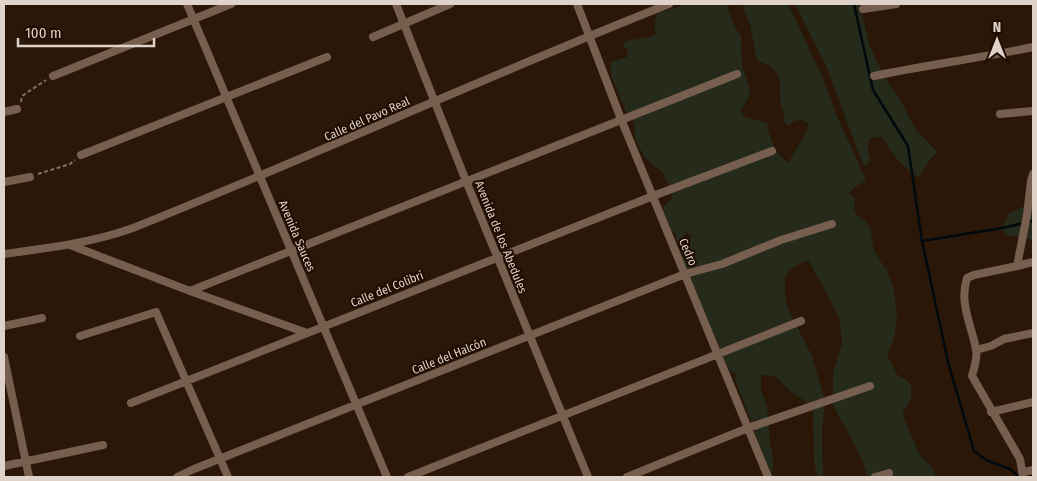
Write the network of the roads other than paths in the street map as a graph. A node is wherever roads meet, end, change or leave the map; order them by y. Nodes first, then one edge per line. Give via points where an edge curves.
1 (187, 4) edge
2 (231, 4) edge
3 (396, 4) edge
4 (450, 4) edge
5 (577, 4) edge
6 (670, 4) edge
7 (896, 4) edge
8 (864, 9) dead end
9 (193, 19) junction
10 (405, 25) junction
11 (590, 36) junction
12 (373, 37) dead end
13 (1033, 47) edge
14 (327, 57) dead end
15 (737, 74) dead end
16 (53, 76) road end
17 (874, 76) dead end
18 (226, 97) junction
19 (435, 101) junction
20 (17, 109) road end
21 (1033, 111) edge
22 (4, 112) edge
23 (1000, 114) dead end
24 (621, 119) junction
25 (772, 151) dead end
26 (81, 155) road end
27 (1033, 174) edge
28 (260, 176) junction
29 (30, 177) road end
30 (466, 181) junction
31 (4, 182) edge
32 (653, 196) junction
33 (832, 224) dead end
34 (70, 245) junction
35 (291, 251) junction
36 (4, 254) edge
37 (498, 257) junction
38 (1033, 262) edge
39 (1017, 266) junction
40 (685, 274) junction
41 (190, 291) junction
42 (42, 318) dead end
43 (801, 322) dead end
44 (4, 326) edge
45 (323, 326) junction
46 (307, 333) junction
47 (1033, 333) edge
48 (80, 336) dead end
49 (529, 336) junction
50 (976, 350) junction
51 (718, 354) junction
52 (4, 357) edge
53 (186, 380) junction
54 (870, 386) dead end
55 (8, 394) edge
56 (1033, 402) edge
57 (130, 403) dead end
58 (356, 404) junction
59 (991, 412) junction
60 (563, 416) junction
61 (748, 428) junction
62 (102, 445) dead end
63 (220, 458) junction
64 (26, 461) junction
65 (4, 466) edge
66 (1033, 470) edge
67 (889, 473) dead end
68 (1023, 475) edge
69 (30, 477) edge
70 (177, 477) edge
71 (228, 477) edge
72 (387, 477) edge
73 (408, 477) edge
74 (588, 477) edge
75 (627, 477) edge
76 (768, 477) edge
77 (875, 477) edge

1 - 9 street, Avenida Sauces
2 - 9 street
3 - 10 street, Avenida de los Abedules
4 - 10 street
5 - 11 street, Cedro
6 - 11 street, Calle del Pavo Real
7 - 8 street
9 - 16 street
9 - 18 street, Avenida Sauces
10 - 12 street
10 - 19 street, Avenida de los Abedules
11 - 19 street, Calle del Pavo Real
11 - 24 street, Cedro
13 - 17 street
14 - 18 street
15 - 24 street
18 - 26 street
18 - 28 street, Avenida Sauces
19 - 28 street, Calle del Pavo Real
19 - 30 street, Avenida de los Abedules
20 - 22 street
21 - 23 street
24 - 30 street
24 - 32 street, Cedro
25 - 32 street, Calle del Colibrí
27 - 39 street
28 - 34 street, Calle del Pavo Real via 114,235
28 - 35 street, Avenida Sauces
29 - 31 street
30 - 35 street
30 - 37 street, Avenida de los Abedules
32 - 37 street, Calle del Colibrí
32 - 40 street, Cedro
33 - 40 street, Calle del Halcón
34 - 36 street, Calle del Pavo Real
34 - 41 street
35 - 41 street
35 - 45 street, Avenida Sauces
37 - 45 street, Calle del Colibrí
37 - 49 street, Avenida de los Abedules
38 - 39 street
39 - 50 street via 967,278 963,298
40 - 49 street, Calle del Halcón
40 - 51 street, Cedro
41 - 46 street
42 - 44 street
43 - 51 street
45 - 46 street, Calle del Colibrí
45 - 58 street, Avenida Sauces
46 - 53 street, Calle del Colibrí
47 - 50 street via 1004,339
48 - 53 street via 156,312
49 - 58 street, Calle del Halcón
49 - 60 street, Avenida de los Abedules
50 - 59 street via 972,376
51 - 60 street
51 - 61 street, Cedro
52 - 55 street
53 - 57 street, Calle del Colibrí
53 - 63 street
54 - 61 street
55 - 64 street
56 - 59 street
58 - 63 street, Calle del Halcón
58 - 72 street, Avenida Sauces
59 - 68 street via 1020,459
60 - 73 street
60 - 74 street, Avenida de los Abedules
61 - 75 street
61 - 76 street, Cedro
62 - 64 street
63 - 70 street, Calle del Halcón
63 - 71 street
64 - 65 street
64 - 69 street
66 - 68 street
67 - 77 street

